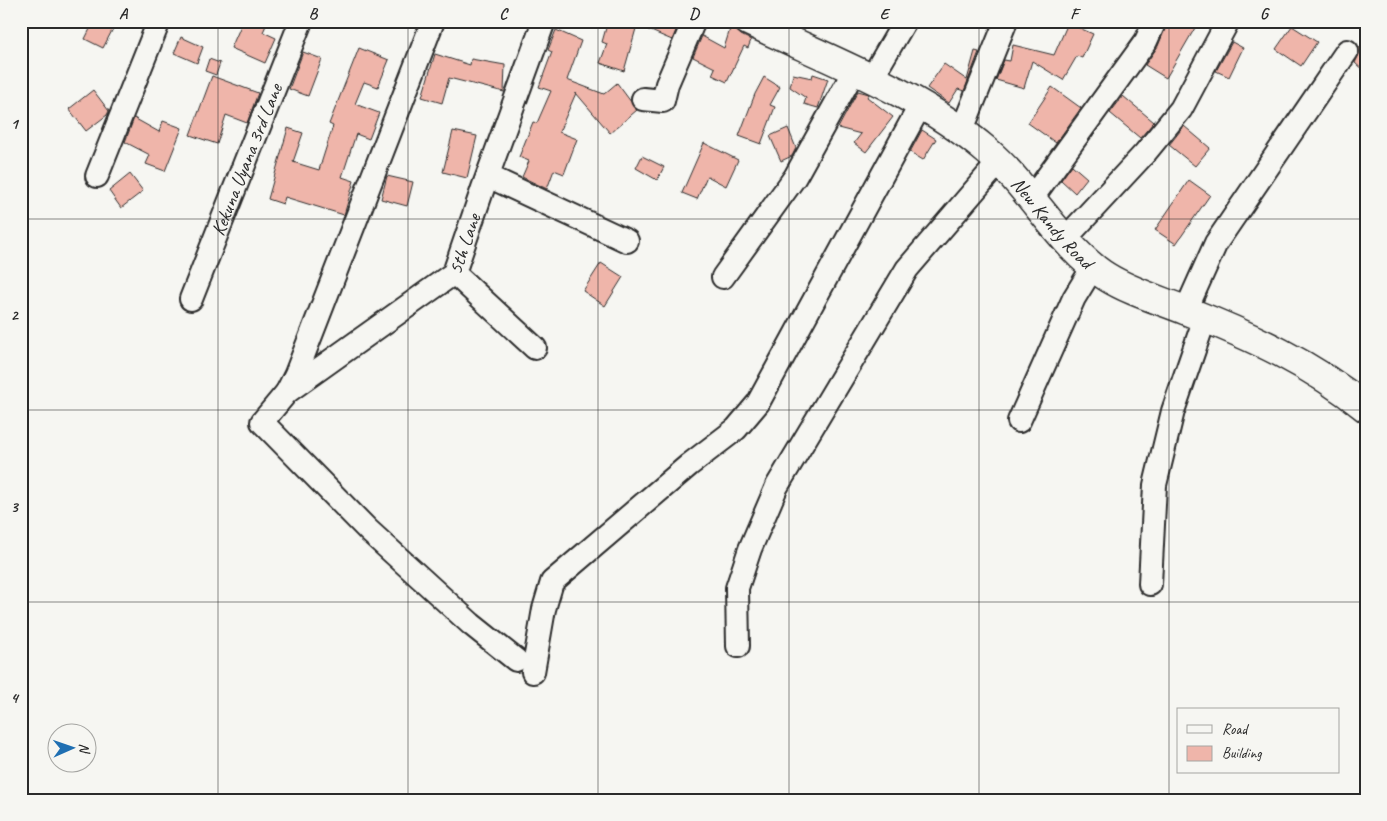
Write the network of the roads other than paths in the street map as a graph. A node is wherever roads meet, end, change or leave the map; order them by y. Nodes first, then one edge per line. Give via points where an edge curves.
1 (159, 21) edge
2 (301, 21) edge
3 (433, 21) edge
4 (544, 21) edge
5 (694, 21) edge
6 (748, 21) edge
7 (905, 21) edge
8 (1006, 21) edge
9 (1155, 21) edge
10 (1228, 21) edge
11 (1347, 51) dead end
12 (863, 76) junction
13 (643, 99) dead end
14 (921, 104) junction
15 (962, 130) junction
16 (999, 162) junction
17 (97, 176) dead end
18 (488, 176) junction
19 (1032, 198) junction
20 (1066, 238) junction
21 (627, 241) dead end
22 (1093, 267) junction
23 (454, 273) junction
24 (724, 276) dead end
25 (192, 298) dead end
26 (1196, 314) junction
27 (535, 348) dead end
28 (288, 392) junction
29 (1366, 408) edge
30 (1020, 421) dead end
31 (1150, 584) dead end
32 (738, 646) dead end

1 - 17 street
2 - 25 street, Kekuna Uyana 3rd Lane
3 - 28 street
4 - 18 street, 5th Lane
5 - 13 street via 663,101
6 - 12 main road, New Kandy Road
7 - 12 street
8 - 15 street
9 - 19 street via 1146,41
10 - 20 street via 1181,109
11 - 26 street via 1216,243
12 - 14 main road, New Kandy Road
12 - 24 street
14 - 15 main road, New Kandy Road
14 - 28 street via 758,403 736,428 552,582 524,666 471,624 368,530 262,422
15 - 16 main road, New Kandy Road
16 - 19 main road, New Kandy Road
16 - 32 street via 908,269 777,486 750,548 737,588
18 - 21 street
18 - 23 street, 5th Lane
19 - 20 main road, New Kandy Road
20 - 22 main road, New Kandy Road
22 - 26 main road, New Kandy Road via 1122,284
22 - 30 street via 1074,298
23 - 27 street
23 - 28 street, 5th Lane
26 - 29 main road, New Kandy Road via 1296,359
26 - 31 street via 1155,485

